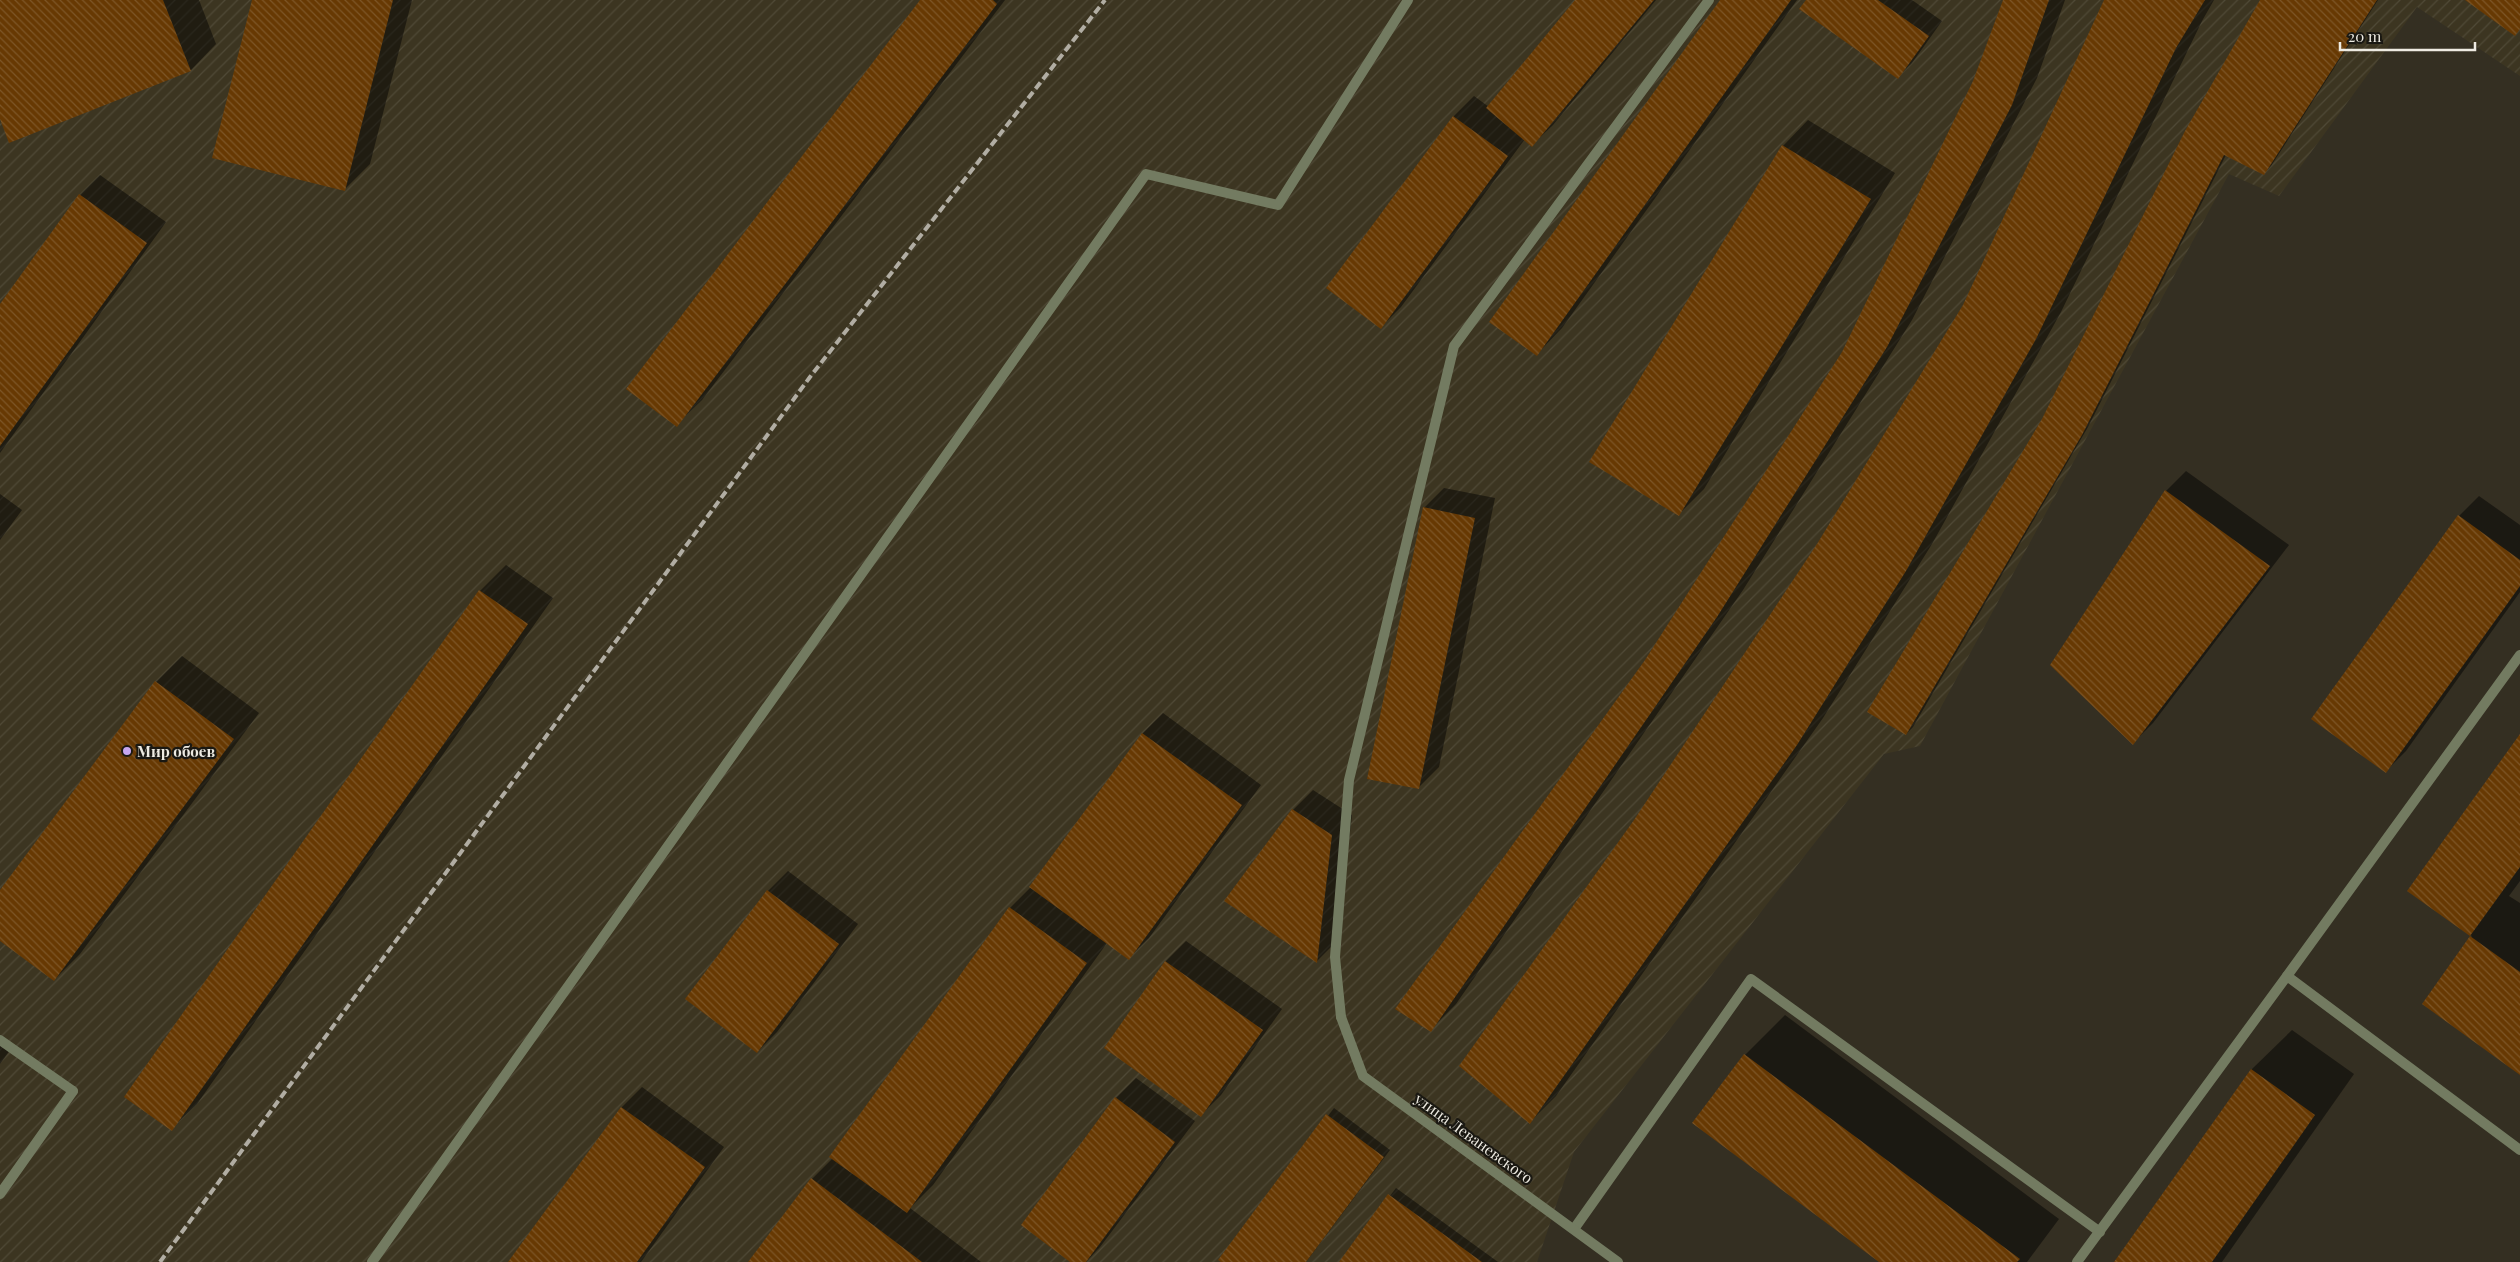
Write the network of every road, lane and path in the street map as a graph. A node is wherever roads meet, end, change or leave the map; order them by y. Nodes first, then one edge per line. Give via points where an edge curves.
1 (1408, 0) edge
2 (1709, 0) edge
3 (2520, 655) edge
4 (2287, 976) junction
5 (0, 1040) edge
6 (2520, 1150) edge
7 (0, 1194) edge
8 (1574, 1230) junction
9 (2100, 1232) junction
10 (372, 1262) edge
11 (1618, 1262) edge
12 (2077, 1262) edge

1 - 10 street via 1278,205 1146,174
2 - 8 street, улица Леваневского via 1454,346 1349,780 1335,957 1340,1017 1363,1076
3 - 4 street
4 - 6 street
4 - 9 street
5 - 7 street via 73,1091
8 - 9 street via 1751,979
8 - 11 street, улица Леваневского
9 - 12 street

